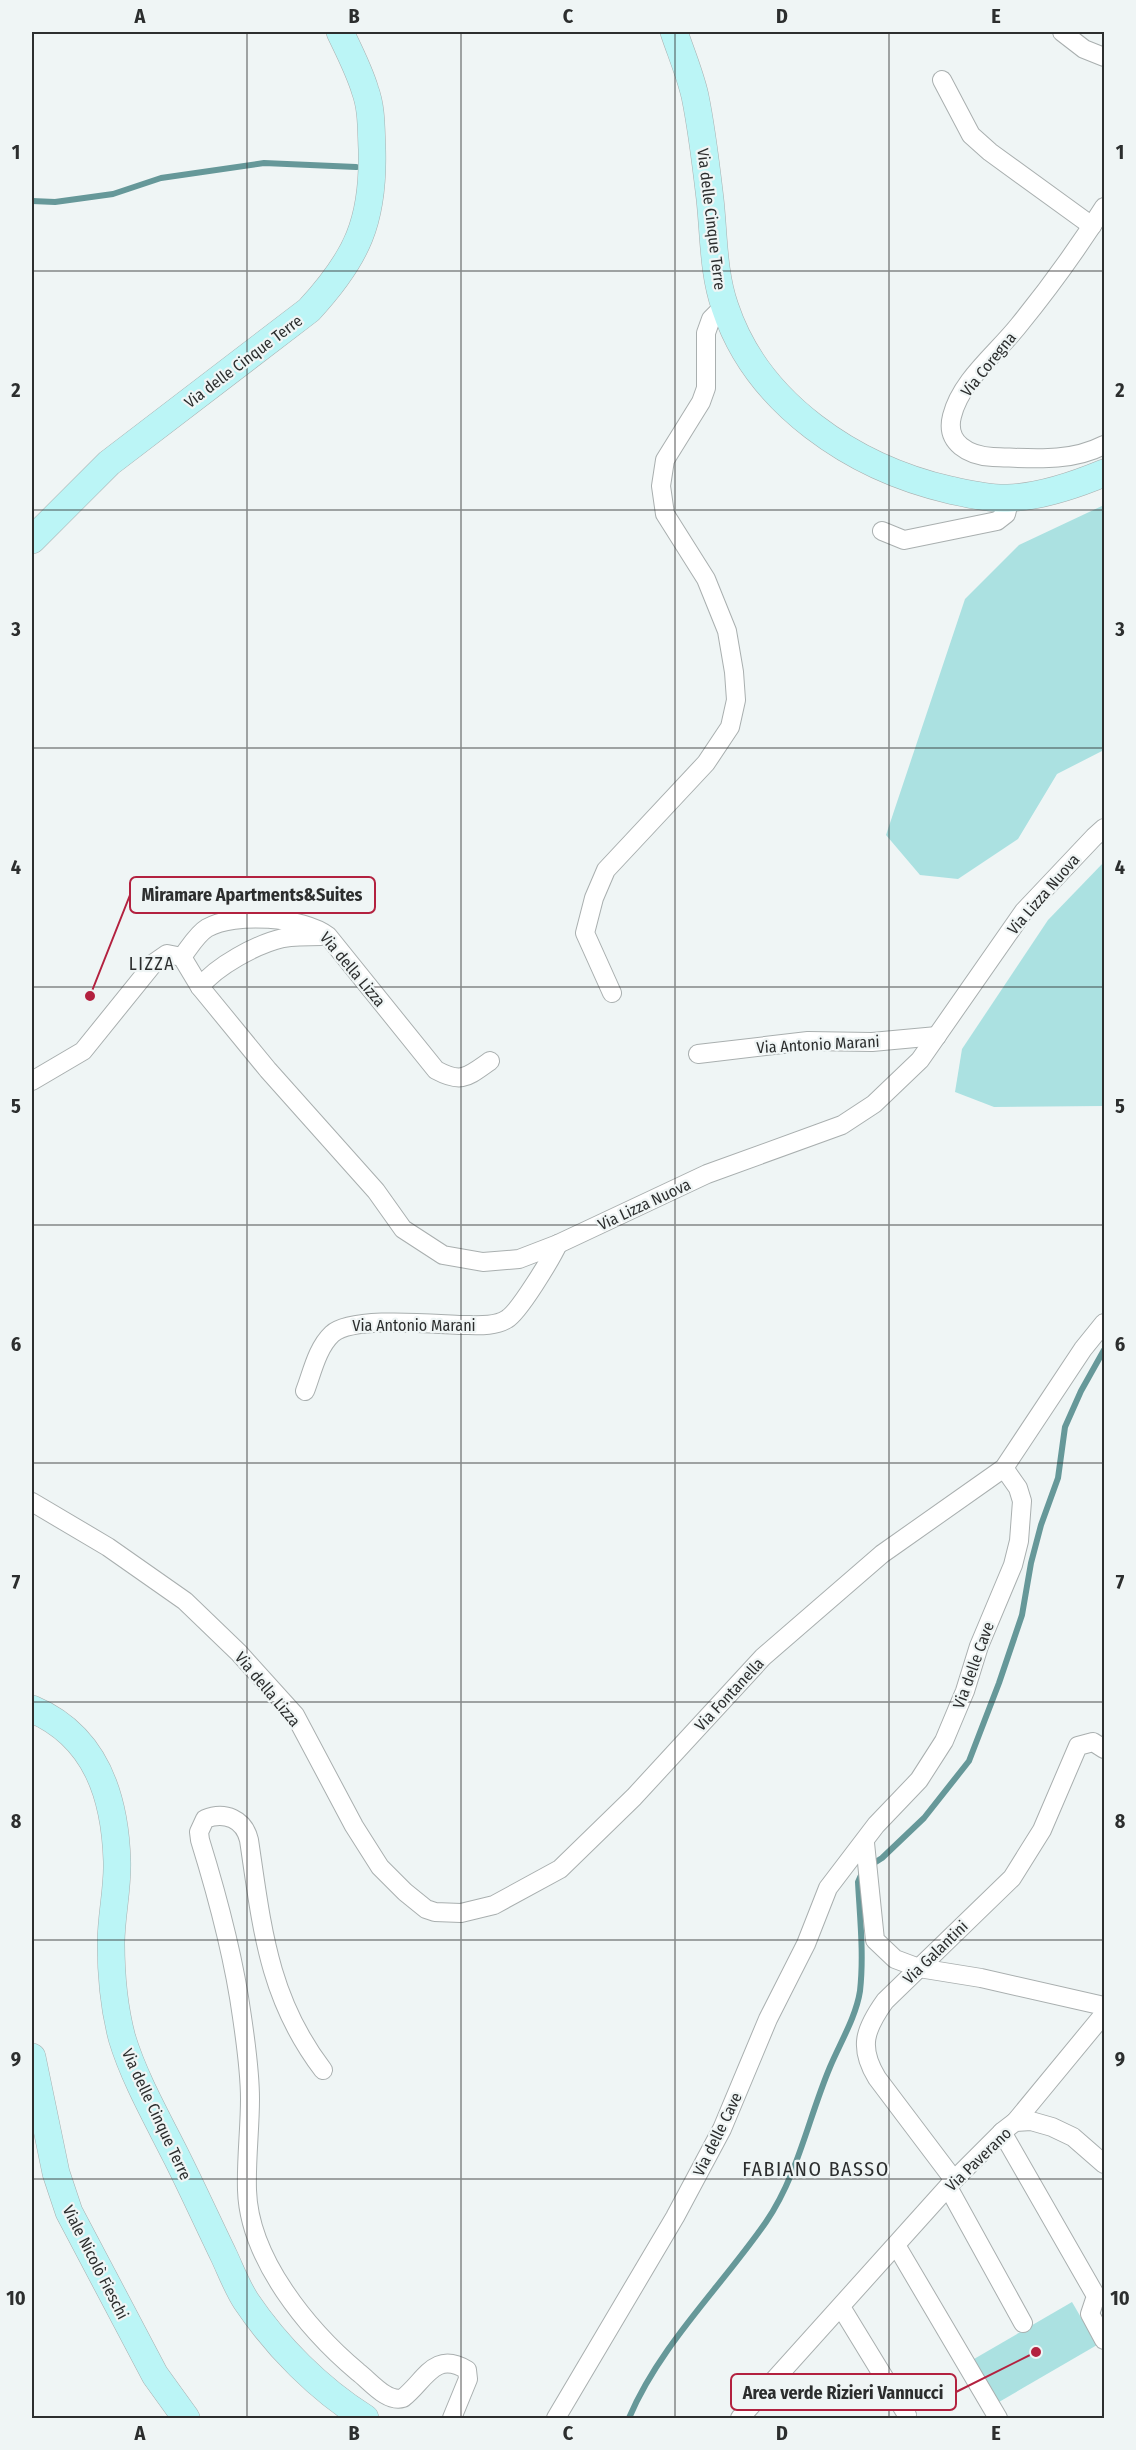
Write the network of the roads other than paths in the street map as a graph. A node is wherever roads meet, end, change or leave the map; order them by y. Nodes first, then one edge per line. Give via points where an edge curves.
1 (340, 32) edge
2 (674, 32) edge
3 (1062, 32) edge
4 (1104, 57) edge
5 (942, 80) dead end
6 (1104, 207) edge
7 (1092, 226) junction
8 (724, 306) junction
9 (1104, 446) edge
10 (1104, 473) edge
11 (1010, 498) junction
12 (882, 531) dead end
13 (32, 540) edge
14 (1104, 828) edge
15 (328, 936) junction
16 (182, 957) junction
17 (200, 987) junction
18 (612, 993) dead end
19 (937, 1036) junction
20 (698, 1053) dead end
21 (490, 1061) dead end
22 (32, 1081) edge
23 (558, 1245) junction
24 (1104, 1323) edge
25 (304, 1391) dead end
26 (1004, 1468) junction
27 (32, 1502) edge
28 (32, 1709) edge
29 (1104, 1749) edge
30 (865, 1848) junction
31 (455, 1914) joint
32 (919, 1968) junction
33 (1104, 2006) edge
34 (1104, 2014) edge
35 (32, 2057) edge
36 (323, 2070) dead end
37 (1009, 2127) junction
38 (1104, 2164) edge
39 (951, 2184) junction
40 (896, 2245) junction
41 (841, 2307) junction
42 (1023, 2323) dead end
43 (1104, 2340) edge
44 (908, 2415) dead end
45 (186, 2418) edge
46 (365, 2418) edge
47 (452, 2418) edge
48 (556, 2418) edge
49 (740, 2418) edge
50 (998, 2418) edge

1 - 13 main road, Via delle Cinque Terre via 371,111 370,195 365,223 352,256 309,310 109,463
2 - 8 main road, Via delle Cinque Terre via 695,96
3 - 4 street via 1084,49
5 - 7 street via 970,135
6 - 7 street, Via Coregna
7 - 9 street, Via Coregna via 1017,328 970,380 954,408 951,429 959,447 985,457 1065,458
8 - 11 main road, Via delle Cinque Terre via 740,345 761,373 789,408 828,438 922,484
8 - 18 street via 711,319 706,333 706,387 701,402 665,460 661,486 665,514 706,579 727,631 736,700 730,727 706,763 606,870 594,898 585,933
10 - 11 main road, Via delle Cinque Terre via 1078,484
11 - 12 street via 1006,514 997,521 904,540
14 - 19 street, Via Lizza Nuova via 1024,911
15 - 16 street, Via della Lizza via 318,928 297,923 256,918 228,921 206,929
15 - 17 street via 280,939 210,974
15 - 21 street, Via della Lizza via 435,1071 457,1079 467,1077
16 - 17 street, Via Lizza Nuova
16 - 22 street via 167,954 154,963 83,1051
17 - 23 street, Via Lizza Nuova via 376,1191 403,1229 443,1255 483,1262 519,1259
19 - 20 street, Via Antonio Marani via 872,1042 808,1041
19 - 23 street, Via Lizza Nuova via 921,1060 874,1104 842,1125 707,1174
23 - 25 street, Via Antonio Marani via 507,1319 487,1325 345,1325 331,1335
24 - 26 street
26 - 30 street, Via delle Cave via 1022,1501 1013,1565 944,1741 919,1780 876,1826
26 - 31 street, Via Fontanella via 882,1554 763,1657 634,1797 560,1869 494,1905
27 - 31 street, Via della Lizza via 108,1547 185,1601 239,1653 295,1715 380,1867 426,1909
28 - 46 main road, Via delle Cinque Terre via 45,1714 85,1748 106,1790 114,1821 117,1863 111,1943 115,1997 122,2038 143,2088 245,2300 290,2357 345,2406
29 - 32 street, Via Galantini via 1093,1742 1078,1746 1042,1830 1012,1878
30 - 32 street via 875,1940 895,1959
30 - 48 street, Via delle Cave via 828,1888 722,2128 675,2217
32 - 33 street
32 - 39 street, Via Galantini via 869,2023 865,2042 868,2063
34 - 37 street
35 - 45 main road, Viale Nicolò Fieschi via 56,2173 69,2212 155,2375
36 - 47 street via 303,2043 281,1996 264,1943 248,1833 229,1817 214,1815 205,1819 200,1840 243,2017 250,2097 246,2192 252,2225 264,2256 281,2286 341,2358 391,2398 403,2398 429,2370 440,2364 467,2370 468,2379
37 - 38 street, Via Paverano via 1031,2121 1052,2127 1073,2137
37 - 39 street, Via Paverano
37 - 43 street via 1096,2296 1089,2314
39 - 40 street, Via Paverano
39 - 42 street, Via Galantini
40 - 41 street, Via Paverano
40 - 50 street
41 - 44 street
41 - 49 street, Via Paverano

